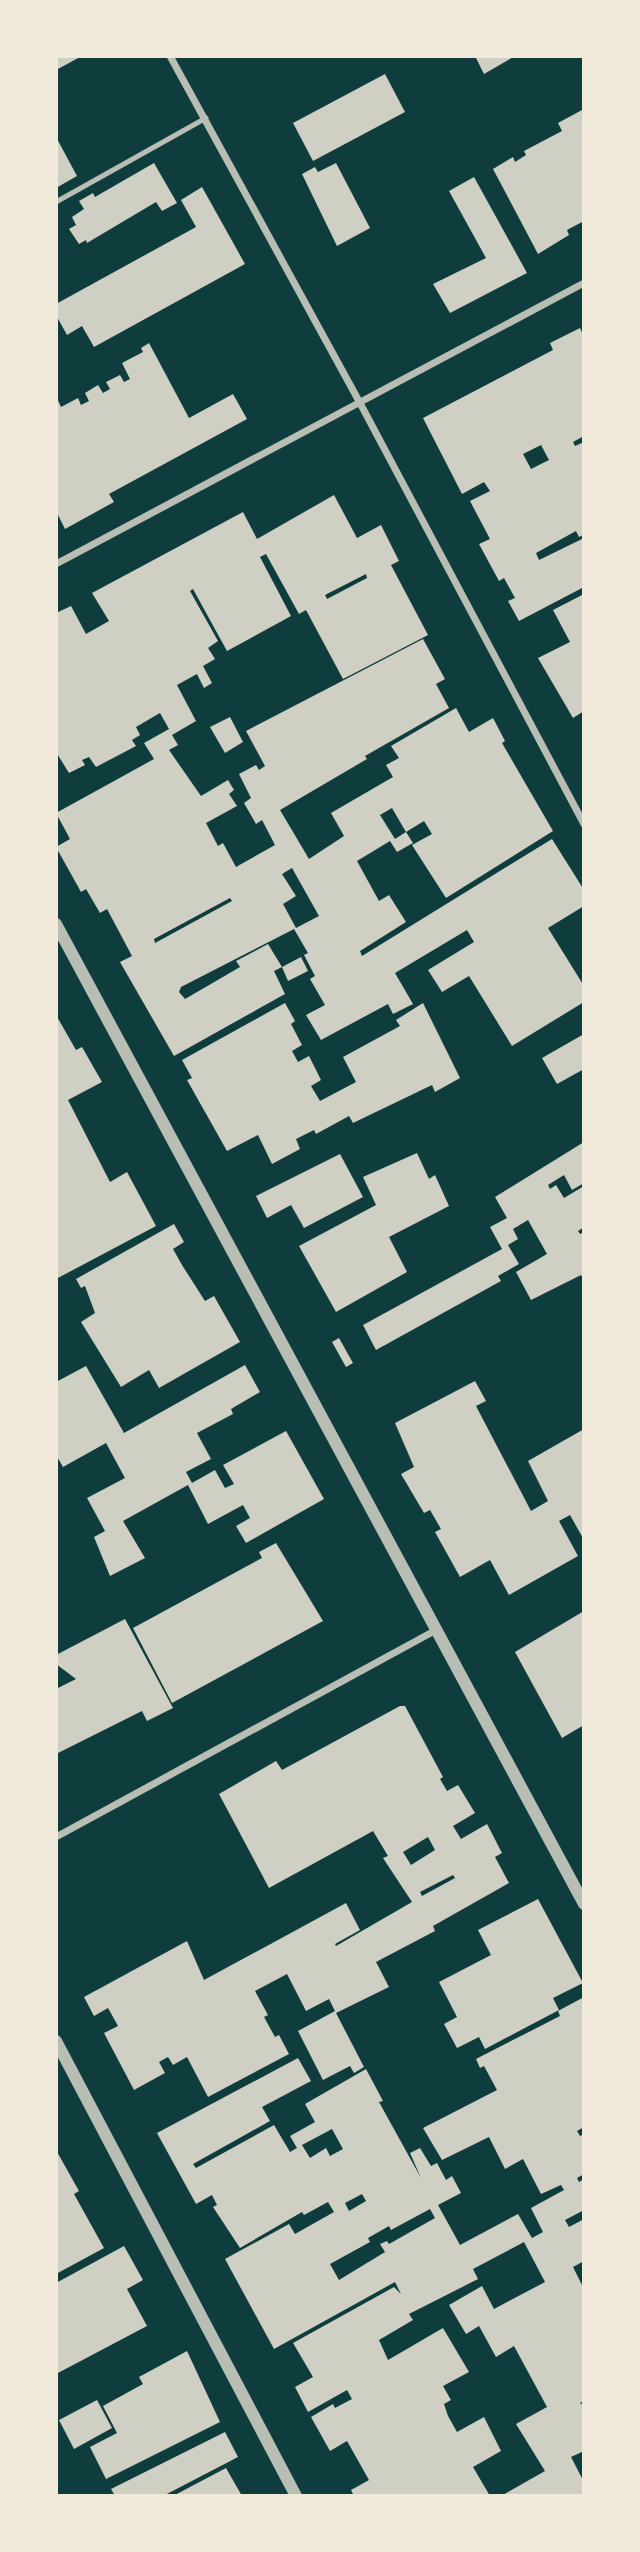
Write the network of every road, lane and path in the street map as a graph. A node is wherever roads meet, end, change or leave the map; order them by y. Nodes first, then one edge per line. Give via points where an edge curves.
1 (170, 56) edge
2 (206, 118) junction
3 (56, 202) edge
4 (584, 283) edge
5 (360, 403) junction
6 (56, 564) edge
7 (584, 824) edge
8 (56, 924) edge
9 (438, 1629) junction
10 (56, 1837) edge
11 (584, 1904) edge
12 (56, 2041) edge
13 (296, 2496) edge

1 - 2 street
2 - 3 lane
2 - 5 street
4 - 5 street
5 - 6 street
5 - 7 street
8 - 9 street
9 - 10 street
9 - 11 street
12 - 13 street

